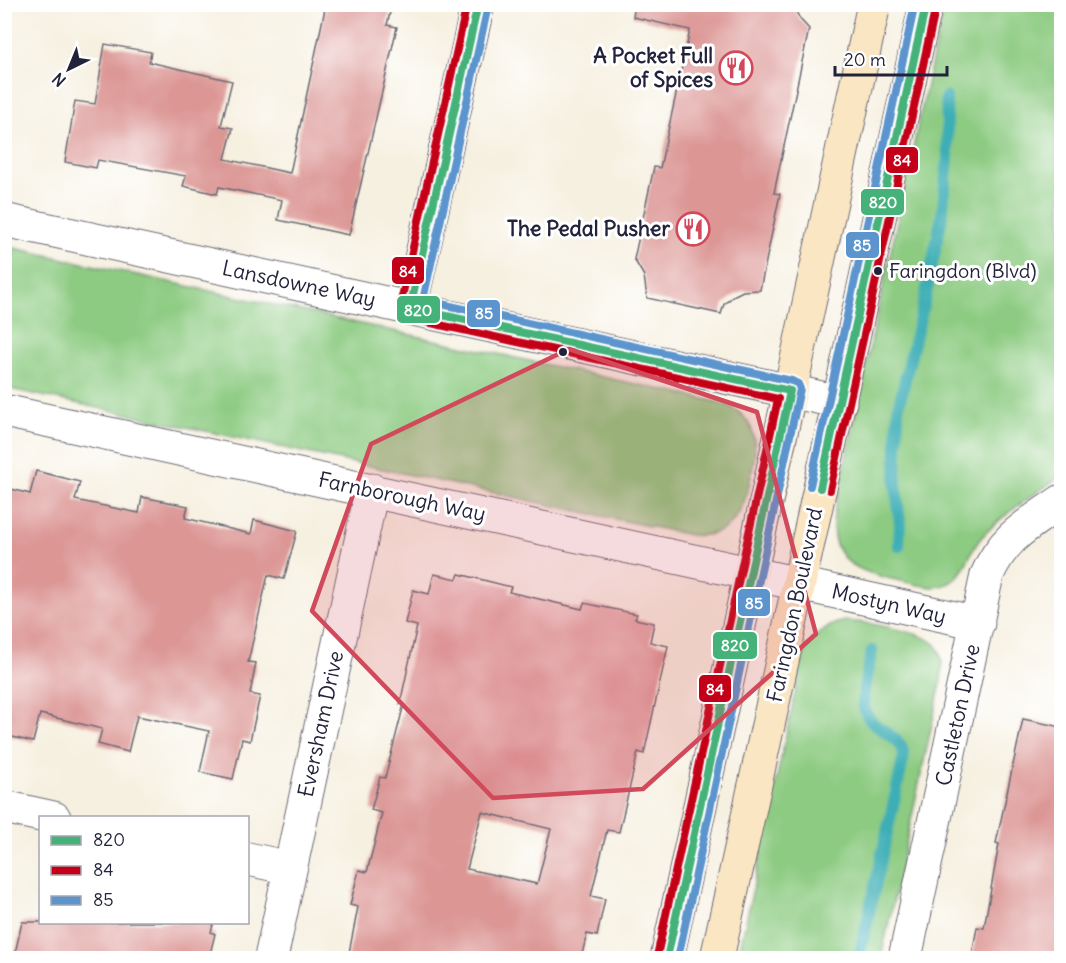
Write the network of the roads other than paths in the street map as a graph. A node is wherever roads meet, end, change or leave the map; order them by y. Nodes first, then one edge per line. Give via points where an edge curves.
1 (478, 4) edge
2 (874, 4) edge
3 (926, 4) edge
4 (4, 220) edge
5 (410, 308) junction
6 (790, 391) junction
7 (840, 402) junction
8 (4, 411) edge
9 (372, 490) junction
10 (1062, 501) edge
11 (750, 573) junction
12 (799, 584) junction
13 (978, 623) junction
14 (4, 807) edge
15 (45, 816) edge
16 (249, 859) edge
17 (290, 868) junction
18 (271, 958) edge
19 (667, 958) edge
20 (717, 958) edge
21 (905, 958) edge

1 - 5 street
2 - 6 street
3 - 7 street, Faringdon Boulevard
4 - 5 street, Lansdowne Way
5 - 6 street, Lansdowne Way
6 - 7 street, Lansdowne Way
6 - 11 street
7 - 12 street, Faringdon Boulevard
8 - 9 street, Farnborough Way
9 - 11 street, Farnborough Way
9 - 17 street, Eversham Drive
10 - 13 street, Castleton Drive via 1008,541 995,557 987,575
11 - 12 street, Farnborough Way
11 - 19 street
12 - 13 street, Mostyn Way
12 - 20 street, Faringdon Boulevard
13 - 21 street, Castleton Drive
14 - 15 street
16 - 17 street
17 - 18 street, Eversham Drive

